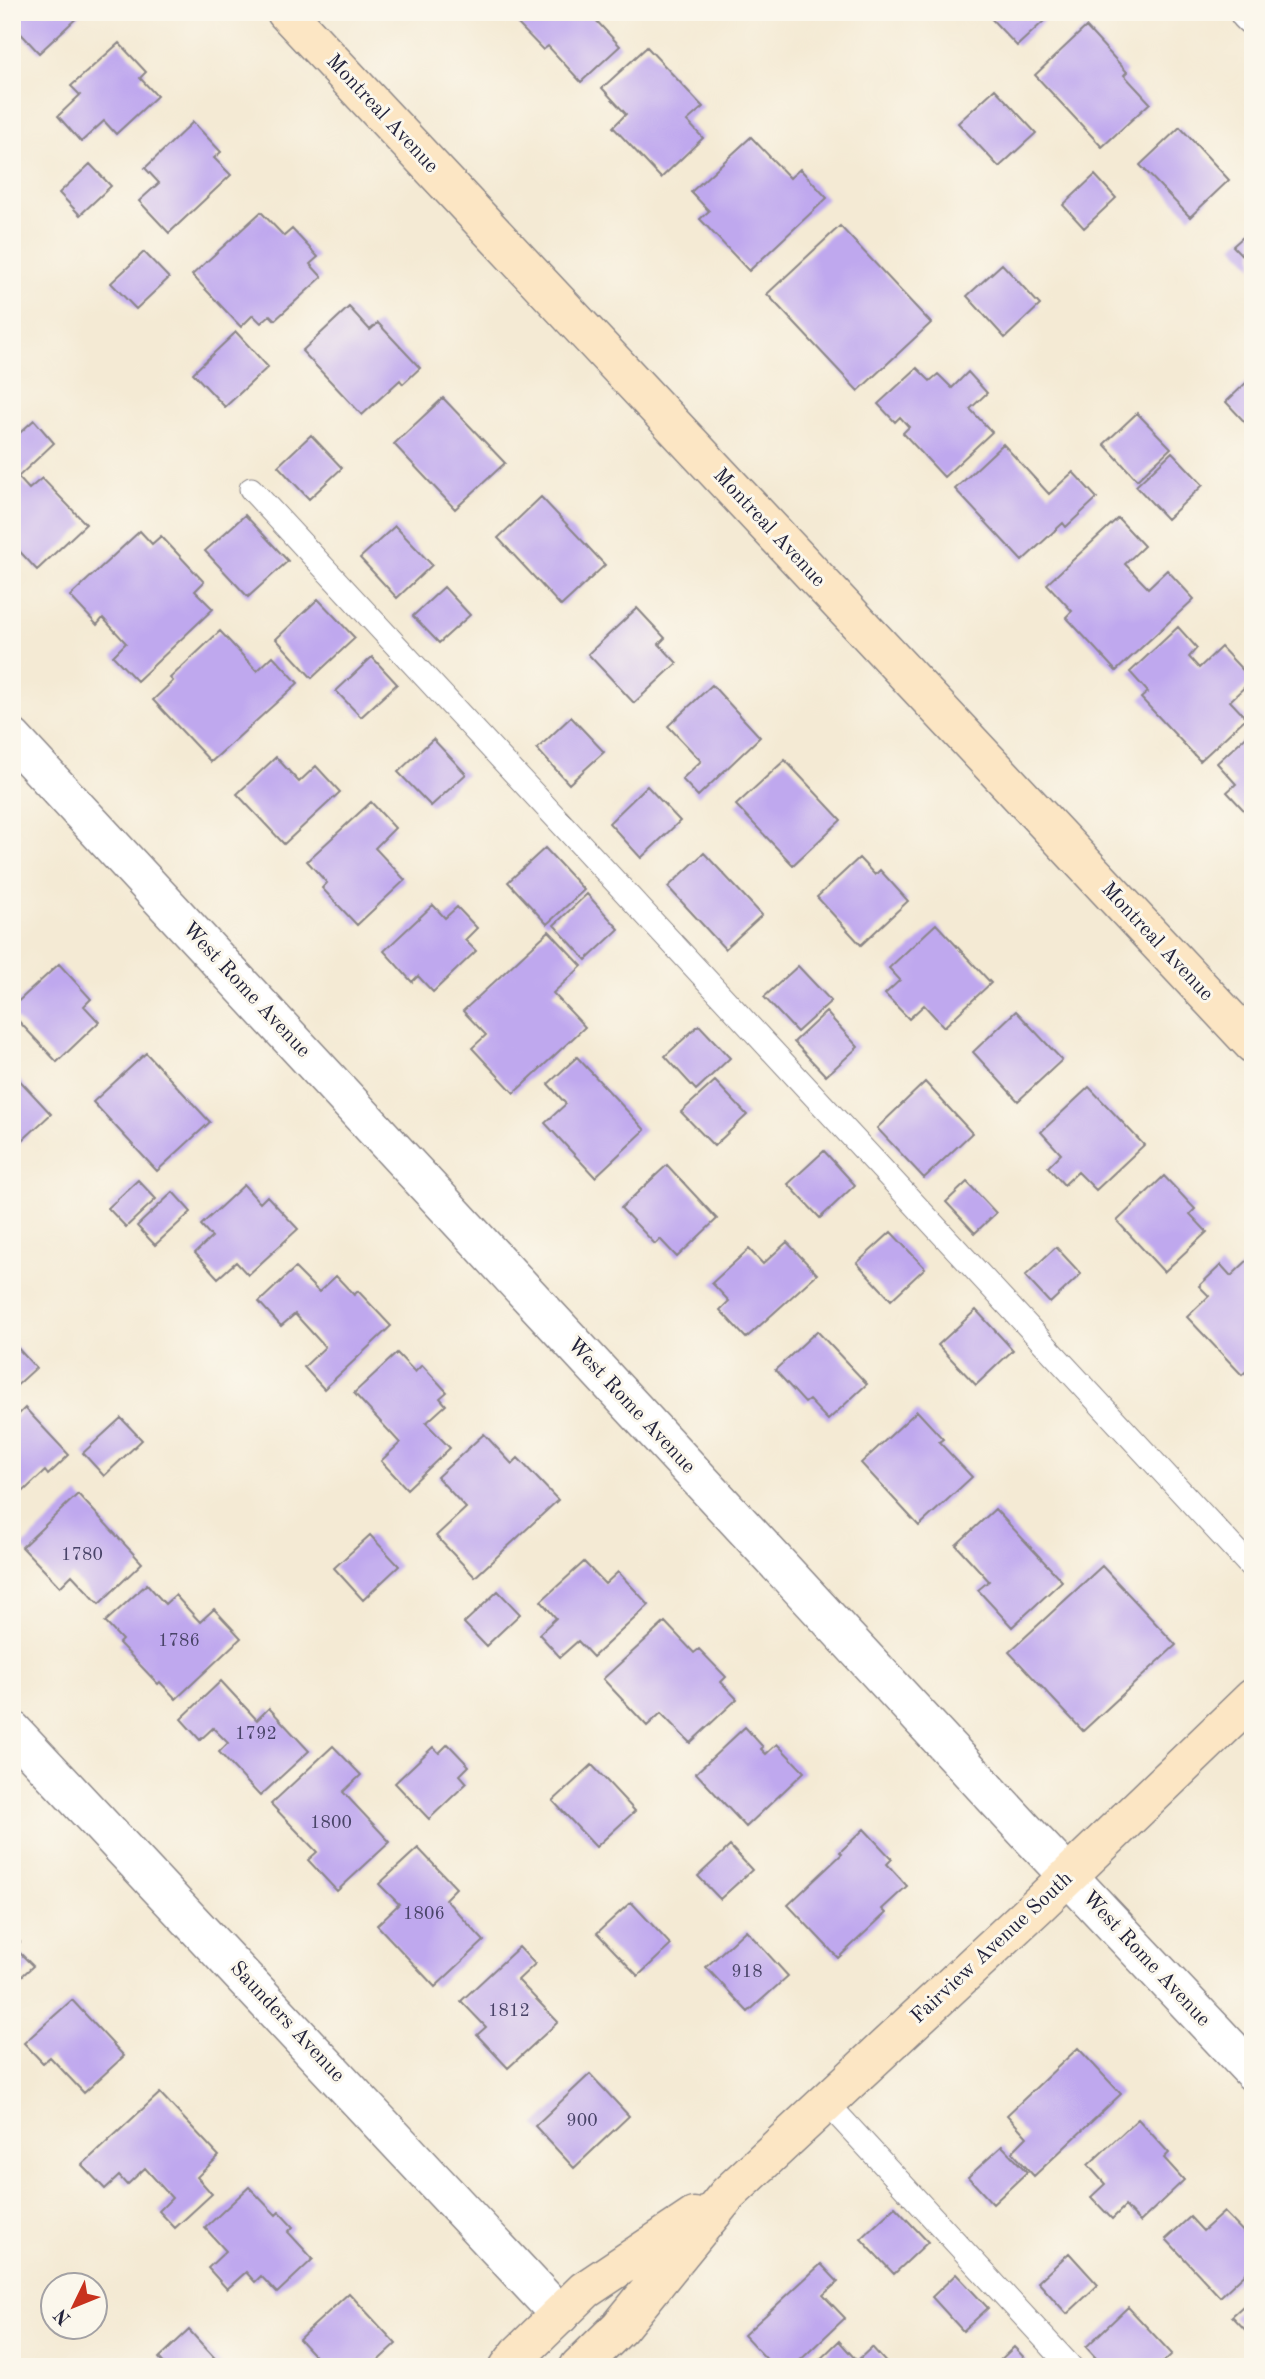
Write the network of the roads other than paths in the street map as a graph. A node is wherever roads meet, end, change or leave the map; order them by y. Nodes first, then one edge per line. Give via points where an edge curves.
1 (286, 12) edge
2 (251, 489) dead end
3 (12, 738) edge
4 (1253, 1044) edge
5 (1253, 1569) edge
6 (1253, 1698) edge
7 (12, 1730) edge
8 (1068, 1877) junction
9 (1253, 2072) edge
10 (826, 2102) junction
11 (728, 2194) junction
12 (560, 2315) junction
13 (594, 2362) edge
14 (509, 2367) edge
15 (1071, 2367) edge

1 - 4 street, Montreal Avenue
2 - 5 lane
3 - 8 street, West Rome Avenue
6 - 8 street, Fairview Avenue South
7 - 12 street, Saunders Avenue
8 - 9 street, West Rome Avenue
8 - 10 street, Fairview Avenue South
10 - 11 street, Fairview Avenue South
10 - 15 lane
11 - 12 street, Fairview Avenue South via 586,2290
11 - 13 street, Fairview Avenue South
12 - 14 street, Fairview Avenue South

